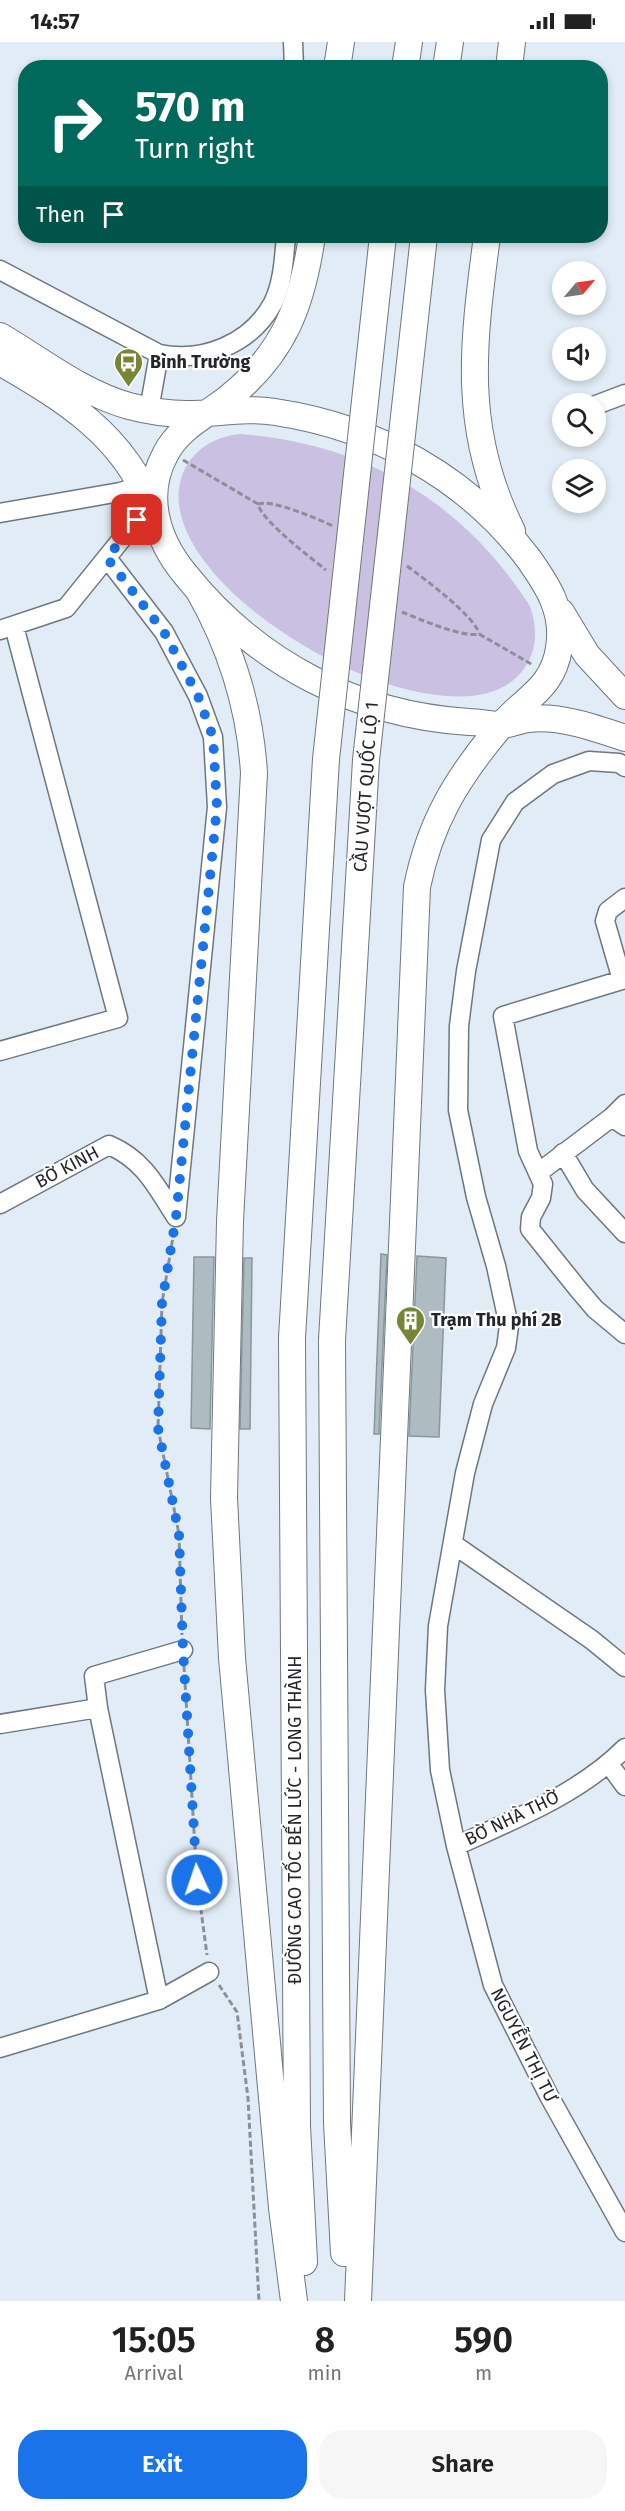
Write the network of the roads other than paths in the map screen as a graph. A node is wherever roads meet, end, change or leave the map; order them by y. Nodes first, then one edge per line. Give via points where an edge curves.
1 (293, 42) edge
2 (341, 42) edge
3 (409, 42) edge
4 (450, 42) edge
5 (512, 42) edge
6 (294, 60) edge
7 (338, 60) edge
8 (406, 60) edge
9 (447, 60) edge
10 (510, 60) edge
11 (285, 243) edge
12 (311, 243) edge
13 (382, 243) edge
14 (423, 243) edge
15 (486, 243) edge
16 (0, 270) edge
17 (0, 336) edge
18 (159, 354) junction
19 (0, 362) edge
20 (625, 394) edge
21 (606, 401) edge
22 (148, 410) junction
23 (207, 413) junction
24 (149, 504) junction
25 (0, 513) edge
26 (521, 550) junction
27 (107, 558) junction
28 (199, 591) junction
29 (553, 595) junction
30 (7, 628) edge
31 (625, 696) edge
32 (501, 725) junction
33 (625, 738) edge
34 (625, 767) edge
35 (625, 898) edge
36 (0, 1051) edge
37 (625, 1104) edge
38 (618, 1122) edge
39 (563, 1153) junction
40 (538, 1173) junction
41 (0, 1204) edge
42 (625, 1233) edge
43 (625, 1334) edge
44 (453, 1544) junction
45 (183, 1650) road end
46 (625, 1667) edge
47 (98, 1708) junction
48 (0, 1724) edge
49 (625, 1748) edge
50 (609, 1764) junction
51 (625, 1786) edge
52 (456, 1846) junction
53 (209, 1972) road end
54 (159, 2000) junction
55 (0, 2048) edge
56 (625, 2232) edge
57 (294, 2301) edge
58 (307, 2301) edge
59 (347, 2301) edge
60 (358, 2301) edge

1 - 6 street
2 - 7 highway
3 - 8 highway
4 - 9 highway
5 - 10 highway
11 - 18 street via 279,288 254,326 221,350 185,357
12 - 23 highway via 300,297 282,337 257,372
13 - 58 highway, ĐƯỜNG CAO TỐC BẾN LỨC - LONG THÀNH, bridge via 326,759 292,1338 297,2126
14 - 59 highway, CẦU VƯỢT QUỐC LỘ 1, bridge via 366,760 332,1340 337,2123
15 - 26 highway via 474,348 476,410 489,471
16 - 18 street
17 - 22 highway via 95,393
18 - 22 street
19 - 24 highway via 83,414 118,451
20 - 21 street
22 - 23 highway
23 - 24 highway via 186,428 167,451
23 - 26 highway via 241,409 303,416 391,446 463,492
24 - 25 street via 120,492
24 - 27 street
24 - 28 highway via 179,567
26 - 29 highway
27 - 30 street via 66,608
27 - 41 street, BỜ KINH via 164,632 198,696 213,737 217,807 176,1217 144,1167 109,1145
28 - 32 highway via 268,654 335,691 414,715
28 - 57 highway via 224,639 242,689 254,773 231,1198 224,1498 232,1658 282,2208
29 - 31 highway via 587,655
29 - 32 highway via 561,637 550,675 532,699
30 - 36 street via 118,1018
32 - 33 highway via 529,719 555,721
32 - 60 highway via 456,783 436,822 422,865 415,910 407,1179 389,1518
34 - 44 street, NGUYỄN THỊ TƯ via 589,761 553,774 515,802 491,840 459,1026 458,1110 509,1326 506,1348 483,1404 465,1473
35 - 40 street via 608,911 604,921 622,980 503,1016 528,1151
37 - 38 street
38 - 39 street
39 - 40 street
39 - 42 street via 585,1190
40 - 43 street via 543,1191 531,1217 532,1233 590,1302
44 - 46 street
44 - 52 street, NGUYỄN THỊ TƯ via 438,1626 435,1690 440,1770
45 - 47 street via 94,1676
47 - 48 street
47 - 54 street
49 - 50 street, BỜ NHÀ THỜ
50 - 51 street
50 - 52 street, BỜ NHÀ THỜ via 542,1807
52 - 56 street, NGUYỄN THỊ TƯ via 493,1985
53 - 54 street
54 - 55 street

